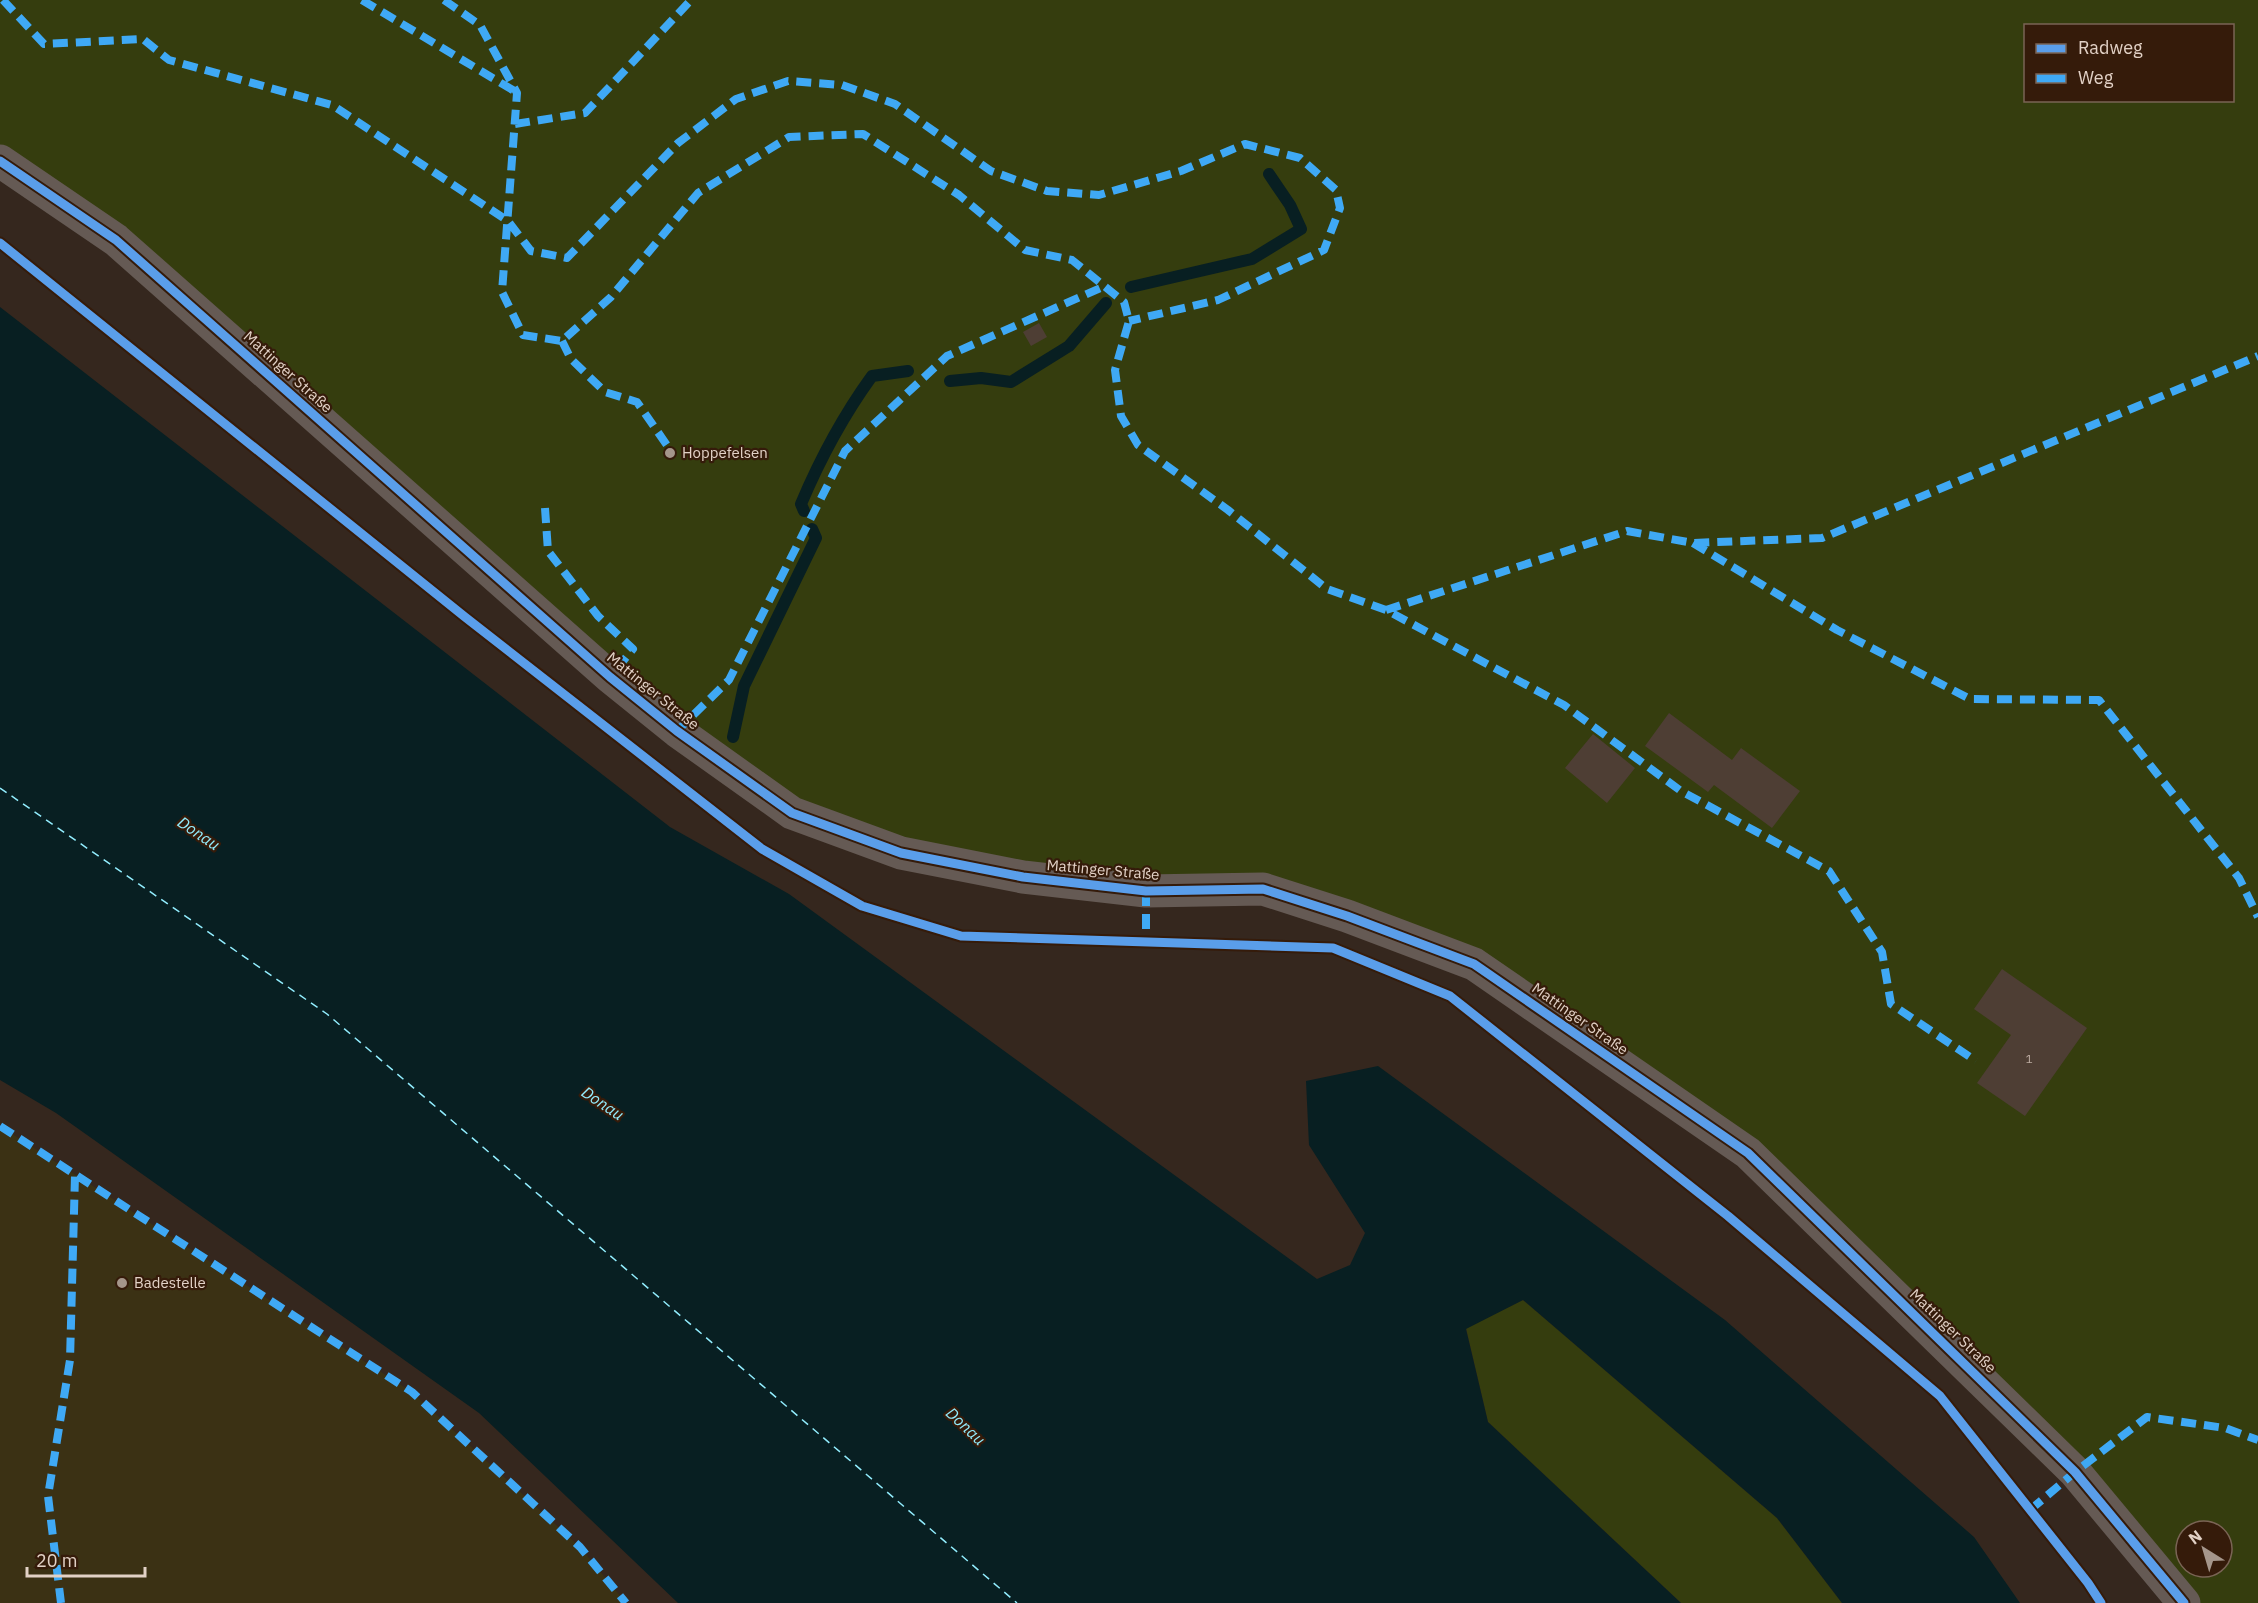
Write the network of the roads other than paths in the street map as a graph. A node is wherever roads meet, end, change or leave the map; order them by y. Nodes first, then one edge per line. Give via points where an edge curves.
1 (0, 161) edge
2 (2184, 1603) edge

1 - 2 street, Mattinger Straße via 116,240 610,677 792,813 901,853 1023,877 1146,891 1263,889 1474,964 1749,1153 2075,1472

